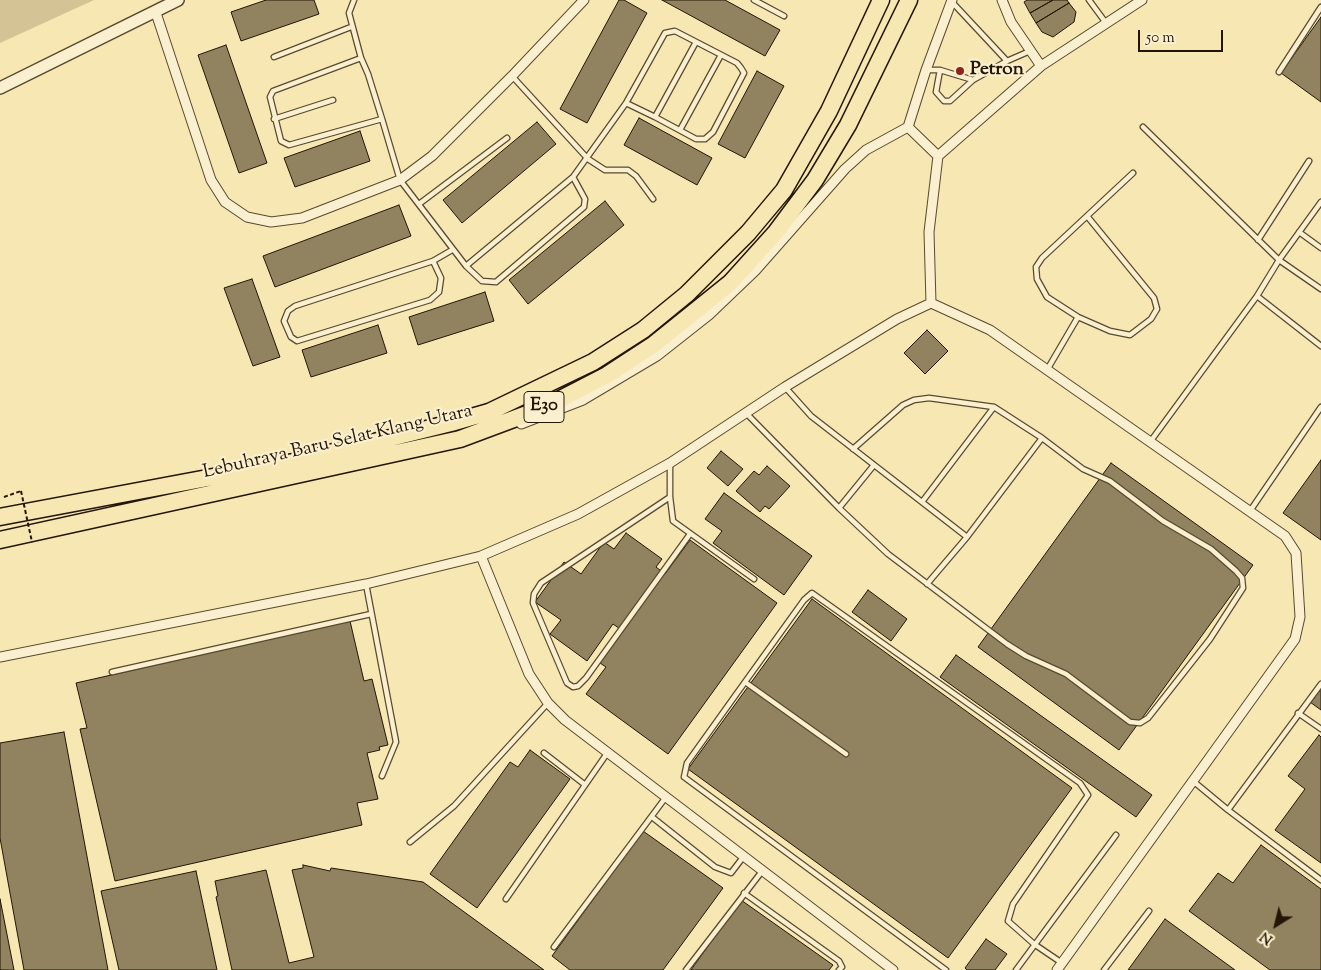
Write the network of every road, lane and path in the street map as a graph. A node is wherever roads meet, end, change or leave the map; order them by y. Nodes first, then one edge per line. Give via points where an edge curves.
1 (178, 0) edge
2 (354, 0) edge
3 (584, 0) edge
4 (754, 0) edge
5 (881, 0) edge
6 (909, 0) edge
7 (1002, 0) edge
8 (1089, 0) edge
9 (1142, 0) edge
10 (952, 1) edge
11 (1321, 7) edge
12 (156, 12) junction
13 (784, 16) dead end
14 (1106, 23) junction
15 (351, 27) junction
16 (696, 42) junction
17 (1030, 51) junction
18 (721, 55) junction
19 (274, 57) dead end
20 (361, 58) junction
21 (1007, 61) junction
22 (1041, 66) junction
23 (926, 70) junction
24 (940, 70) junction
25 (1279, 72) dead end
26 (512, 76) junction
27 (973, 80) junction
28 (0, 88) edge
29 (333, 100) dead end
30 (626, 103) junction
31 (655, 117) junction
32 (274, 119) junction
33 (382, 119) junction
34 (908, 127) junction
35 (1143, 127) dead end
36 (680, 130) junction
37 (507, 138) dead end
38 (938, 156) junction
39 (588, 158) junction
40 (1309, 161) dead end
41 (1133, 174) dead end
42 (573, 177) junction
43 (400, 180) junction
44 (653, 199) dead end
45 (419, 204) junction
46 (1320, 206) edge
47 (1087, 216) junction
48 (1299, 232) junction
49 (1258, 240) junction
50 (1321, 248) edge
51 (452, 250) junction
52 (1279, 260) junction
53 (433, 261) junction
54 (466, 266) junction
55 (1321, 289) edge
56 (1257, 296) junction
57 (931, 303) junction
58 (1078, 317) junction
59 (1321, 346) edge
60 (1047, 370) junction
61 (785, 387) junction
62 (994, 407) junction
63 (1321, 407) edge
64 (746, 413) junction
65 (1042, 438) junction
66 (460, 439) junction
67 (1150, 442) junction
68 (853, 449) junction
69 (670, 463) junction
70 (874, 465) junction
71 (4, 497) dead end
72 (670, 498) junction
73 (922, 502) junction
74 (839, 508) junction
75 (1250, 511) junction
76 (0, 517) edge
77 (690, 534) junction
78 (967, 537) junction
79 (0, 540) edge
80 (32, 542) dead end
81 (481, 556) junction
82 (754, 579) dead end
83 (366, 584) junction
84 (927, 584) junction
85 (372, 614) junction
86 (0, 657) edge
87 (112, 672) dead end
88 (745, 682) junction
89 (1321, 684) edge
90 (548, 703) junction
91 (1298, 712) junction
92 (1321, 729) edge
93 (608, 752) junction
94 (544, 753) dead end
95 (846, 754) dead end
96 (382, 776) dead end
97 (1194, 780) junction
98 (584, 784) junction
99 (666, 797) junction
100 (1228, 810) junction
101 (652, 817) junction
102 (1116, 835) dead end
103 (410, 842) dead end
104 (744, 856) junction
105 (763, 870) junction
106 (1321, 880) edge
107 (744, 893) junction
108 (506, 899) dead end
109 (1149, 911) dead end
110 (1034, 944) junction
111 (554, 948) dead end
112 (1059, 966) edge
113 (686, 970) edge
114 (839, 970) edge
115 (894, 970) edge
116 (946, 970) edge
117 (1016, 970) edge
118 (1104, 970) edge

1 - 12 street
2 - 15 lane via 349,12
3 - 26 street
4 - 13 lane
5 - 76 highway, Lebuhraya Baru Selat Klang Utara / E30 via 829,111 784,190 748,233 687,294 643,330 593,362 489,412 451,423 293,462
6 - 66 highway, Lebuhraya Baru Selat Klang Utara / E30 via 848,125 814,180 776,232 730,283 653,345 607,375 543,408
7 - 17 street
8 - 14 lane
9 - 14 street
10 - 21 lane
10 - 23 street
11 - 25 lane
12 - 28 street
12 - 43 street via 212,180 225,202 247,217 271,222 302,218
14 - 22 street
15 - 19 lane
15 - 20 lane
16 - 18 lane
16 - 30 lane via 675,31 665,33
16 - 31 lane
17 - 21 lane
17 - 22 street
18 - 36 lane
18 - 36 lane via 737,63 744,73 713,132 705,139 696,139
20 - 32 lane via 273,91 270,97
20 - 33 lane
21 - 27 lane
22 - 38 street
23 - 24 lane
23 - 34 street
24 - 27 lane
24 - 27 lane via 936,92 946,101
26 - 39 lane
26 - 43 street via 432,156
29 - 32 lane
30 - 31 lane
30 - 39 lane
31 - 36 lane
32 - 33 lane via 281,141 289,145
33 - 43 lane
34 - 38 street
34 - 66 street via 866,150 845,169 755,271 709,315 657,356 583,400 531,421
35 - 49 lane
37 - 45 lane
38 - 57 street via 929,232
39 - 42 lane
39 - 44 lane via 605,170 628,170
40 - 49 lane
41 - 47 lane
42 - 54 lane
42 - 54 lane via 585,199 584,207 496,282 482,282
43 - 45 lane
45 - 51 lane
46 - 48 lane
47 - 58 lane via 1036,267 1036,279 1047,297
47 - 58 lane via 1154,298 1156,309 1151,319 1130,335 1110,331
48 - 50 lane
48 - 52 lane
49 - 52 lane
51 - 53 lane
51 - 54 lane
52 - 55 lane
52 - 56 lane
53 - 53 lane via 441,278 439,292 430,300 297,341 291,337 284,321 295,306
56 - 59 lane
56 - 67 lane
57 - 60 street via 990,330
57 - 61 street via 897,319
58 - 60 lane
60 - 67 street
61 - 64 street
61 - 68 lane via 810,416
62 - 65 lane
62 - 68 lane via 929,398 914,400 903,405
62 - 73 lane
63 - 75 lane
64 - 69 street
64 - 74 lane
65 - 78 lane
65 - 84 lane via 1083,469 1110,481 1163,521 1211,549 1242,578 1243,588 1238,597 1162,702 1145,721 1140,724 1130,722 1056,668 1007,644
66 - 79 highway, Lebuhraya Baru Selat Klang Utara / E30
67 - 75 street
68 - 70 lane
69 - 72 lane
69 - 81 street via 578,514
70 - 73 lane
70 - 74 lane
71 - 80 path, bridge via 21,491
72 - 77 lane via 673,520
72 - 77 lane via 541,583 534,594 533,603 567,683 578,686 586,678
73 - 78 lane
74 - 84 lane via 888,554
75 - 97 street via 1285,536 1296,553 1300,617 1295,639
77 - 82 lane
78 - 84 lane
81 - 83 street
81 - 90 street via 529,674
83 - 85 lane
83 - 86 street
85 - 87 lane
85 - 96 lane via 396,742
88 - 95 lane
88 - 110 lane via 812,593 1080,783 1088,795 1013,904 1008,921
88 - 116 lane via 687,763 684,777
89 - 91 lane
90 - 93 street
90 - 103 lane via 454,806
91 - 92 lane
91 - 100 lane
93 - 98 lane
93 - 99 street
94 - 98 lane
97 - 100 lane
97 - 112 street
98 - 108 lane
99 - 101 lane
99 - 104 street
100 - 106 lane
101 - 104 lane via 715,867 732,873
101 - 111 lane
102 - 110 lane
104 - 105 street
105 - 107 lane
105 - 115 street
107 - 113 lane
107 - 114 lane via 839,961 842,967
109 - 118 lane
110 - 112 lane
110 - 117 lane

